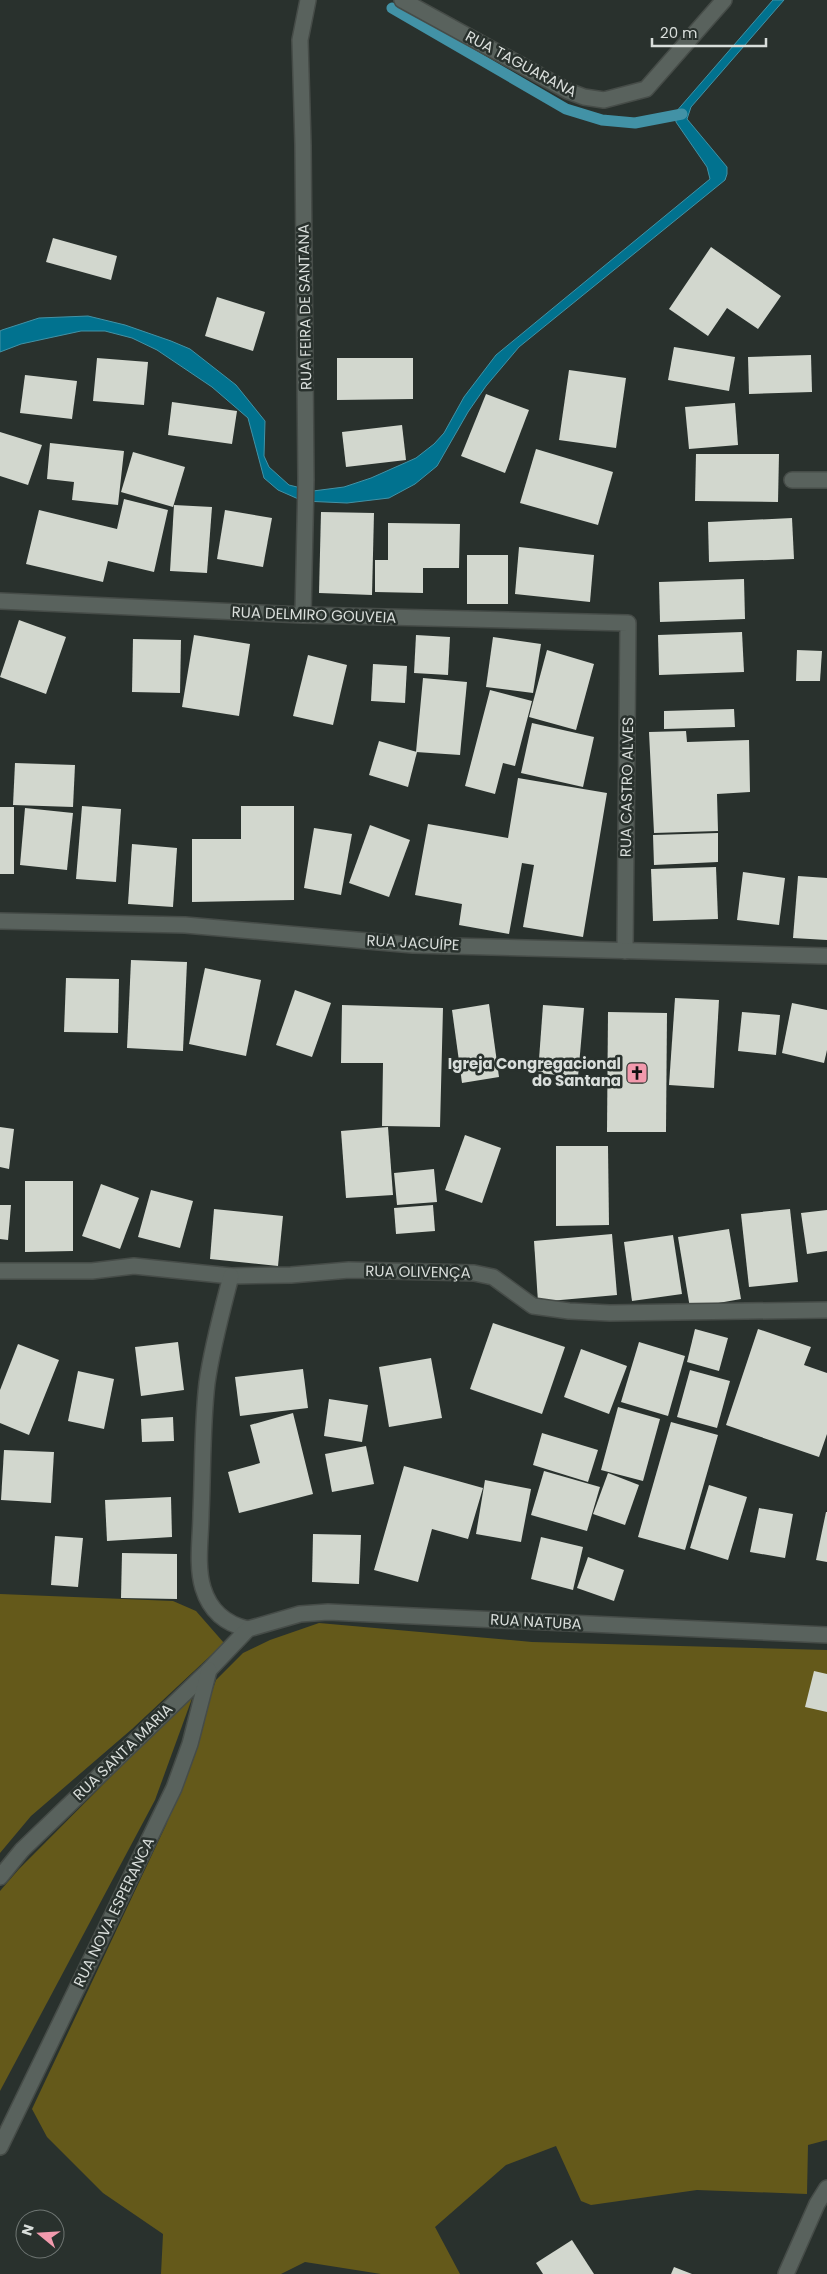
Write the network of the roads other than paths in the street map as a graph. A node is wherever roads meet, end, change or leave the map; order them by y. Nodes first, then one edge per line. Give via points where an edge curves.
1 (308, 0) edge
2 (402, 0) edge
3 (724, 0) edge
4 (792, 480) dead end
5 (827, 480) edge
6 (0, 601) edge
7 (304, 615) junction
8 (628, 623) joint
9 (0, 921) edge
10 (625, 950) junction
11 (827, 956) edge
12 (0, 1271) edge
13 (231, 1276) junction
14 (827, 1310) edge
15 (248, 1629) junction
16 (827, 1635) edge
17 (209, 1670) junction
18 (0, 1877) edge
19 (0, 2147) edge
20 (827, 2188) edge
21 (786, 2274) edge

1 - 7 street, RUA FEIRA DE SANTANA via 300,40 306,480
2 - 3 street, RUA TAGUARANA via 568,91 604,100 646,89
4 - 5 street
6 - 7 street, RUA DELMIRO GOUVEIA
7 - 8 street, RUA DELMIRO GOUVEIA
8 - 10 street, RUA CASTRO ALVES
9 - 10 street, RUA JACUÍPE via 185,925 413,945
10 - 11 street, RUA JACUÍPE
12 - 13 street, RUA OLIVENÇA via 92,1271 134,1266
13 - 14 street, RUA OLIVENÇA via 349,1270 474,1273 494,1277 533,1306 568,1311
13 - 15 street via 207,1383 200,1562 202,1588 210,1605 222,1619
15 - 16 street, RUA NATUBA via 300,1614 328,1612
15 - 17 street, RUA SANTA MARIA
17 - 18 street, RUA SANTA MARIA via 22,1850
17 - 19 street, RUA NOVA ESPERANCA via 190,1744 174,1788
20 - 21 street

